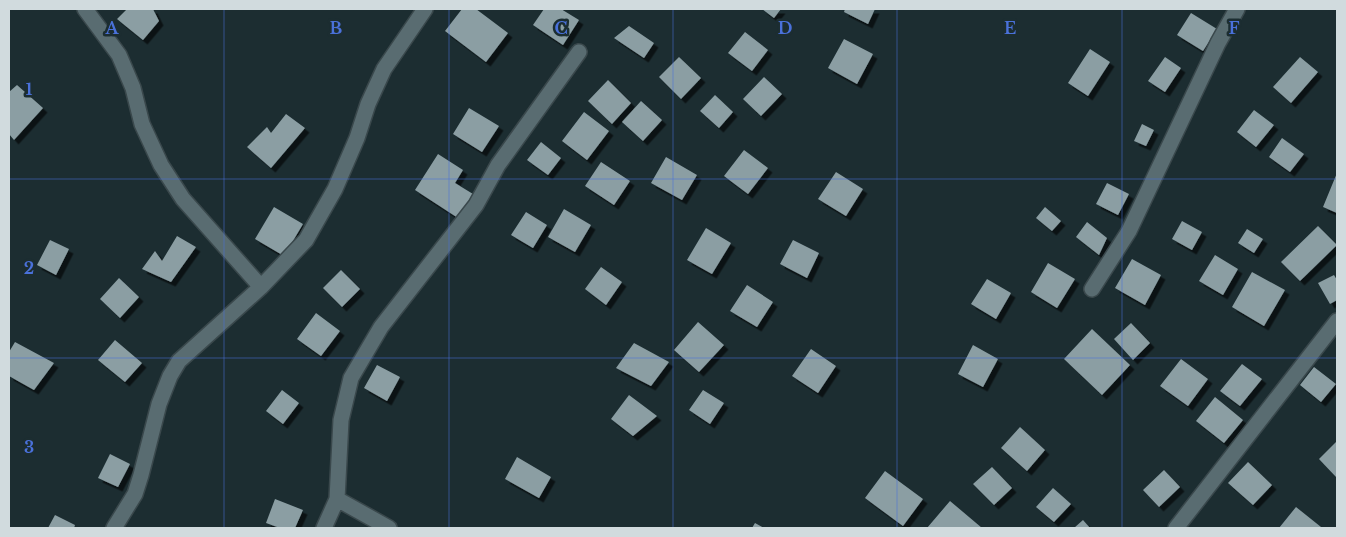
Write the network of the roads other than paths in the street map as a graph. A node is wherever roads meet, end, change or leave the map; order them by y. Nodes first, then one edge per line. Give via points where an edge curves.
1 (85, 9) edge
2 (425, 9) edge
3 (1237, 9) edge
4 (579, 52) dead end
5 (261, 287) junction
6 (1092, 289) dead end
7 (1337, 321) edge
8 (337, 499) junction
9 (114, 528) edge
10 (324, 528) edge
11 (389, 528) edge
12 (1176, 528) edge

1 - 5 street via 119,55 133,88 142,124 161,165 183,199
2 - 5 street via 384,69 334,189 306,240
3 - 6 street via 1129,231
4 - 8 street via 498,165 476,204 381,327 351,378 341,420
5 - 9 street via 180,361 170,376 159,404 142,475
7 - 12 street
8 - 10 street
8 - 11 street

